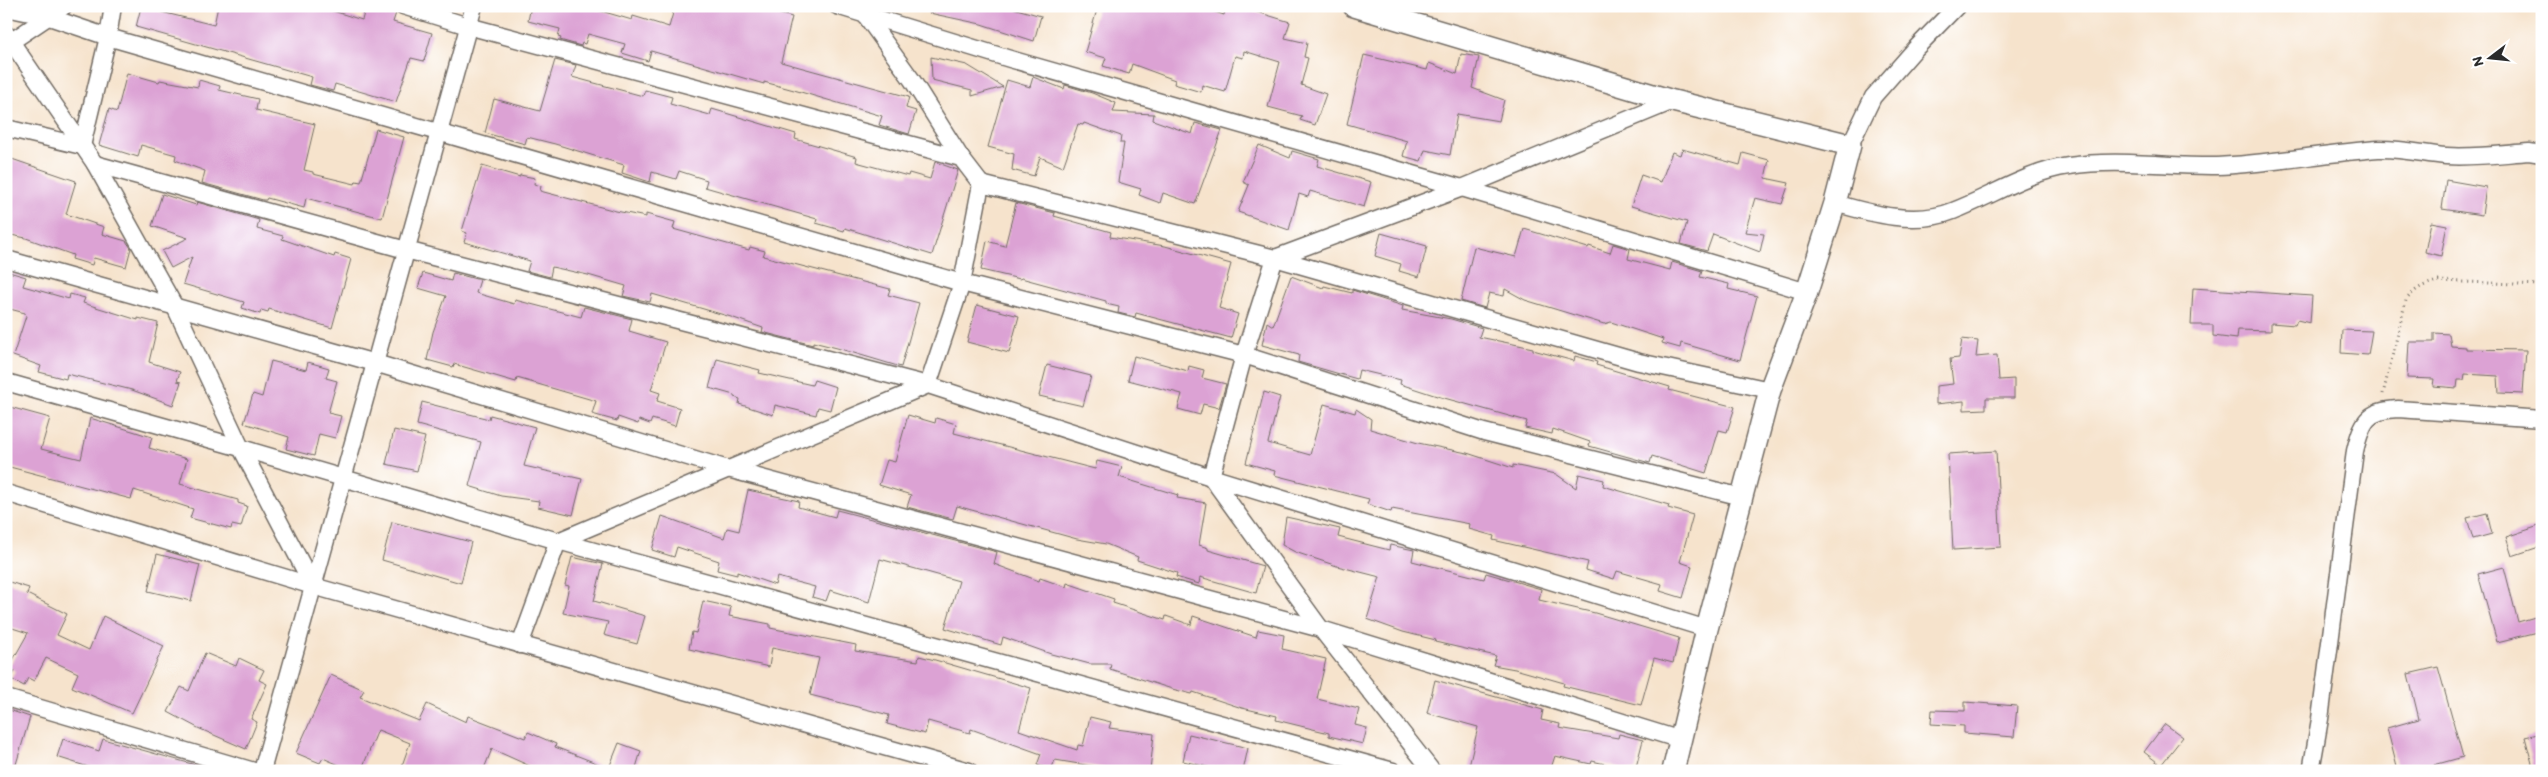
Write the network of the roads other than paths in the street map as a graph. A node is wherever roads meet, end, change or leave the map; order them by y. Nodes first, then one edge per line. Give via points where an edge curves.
1 (64, 6) edge
2 (113, 6) edge
3 (403, 6) edge
4 (474, 6) edge
5 (838, 6) edge
6 (1354, 6) edge
7 (1957, 6) edge
8 (6, 8) edge
9 (861, 10) edge
10 (49, 17) junction
11 (468, 26) junction
12 (108, 38) junction
13 (8, 40) edge
14 (1673, 101) junction
15 (6, 128) edge
16 (438, 133) junction
17 (1850, 145) junction
18 (82, 146) junction
19 (2542, 154) edge
20 (961, 158) junction
21 (95, 164) junction
22 (981, 184) junction
23 (1462, 188) junction
24 (1835, 203) junction
25 (406, 250) junction
26 (1275, 258) junction
27 (6, 259) edge
28 (962, 283) junction
29 (1806, 292) junction
30 (175, 307) junction
31 (1244, 355) junction
32 (375, 363) junction
33 (6, 382) edge
34 (928, 384) junction
35 (1770, 390) junction
36 (2542, 419) edge
37 (241, 448) junction
38 (728, 470) junction
39 (1211, 477) junction
40 (343, 479) junction
41 (6, 493) edge
42 (1742, 497) junction
43 (558, 541) junction
44 (313, 586) junction
45 (1321, 628) junction
46 (1707, 629) junction
47 (520, 644) junction
48 (6, 698) edge
49 (1681, 740) junction
50 (254, 771) edge
51 (262, 771) edge
52 (969, 771) edge
53 (1393, 771) edge
54 (1432, 771) edge
55 (1673, 771) edge
56 (2310, 771) edge

1 - 10 street
2 - 12 street
3 - 11 street
4 - 11 street
5 - 9 street
6 - 14 street
7 - 17 street via 1874,97
8 - 10 street
9 - 20 street via 912,80
9 - 23 street via 1010,59
10 - 12 street
10 - 13 street
11 - 16 street
11 - 20 street
12 - 16 street
12 - 18 street
13 - 18 street
14 - 17 street
14 - 23 street
15 - 18 street
16 - 25 street
16 - 28 street
17 - 24 street
18 - 21 street
19 - 24 street via 2448,156 2381,149 2234,165 2111,163 2068,166 2024,179 1952,211 1922,218 1868,213
20 - 22 street
21 - 25 street
21 - 30 street
22 - 26 street
22 - 28 street
23 - 26 street
23 - 29 street
24 - 29 street
25 - 32 street
25 - 34 street
26 - 31 street
26 - 35 street via 1639,362
27 - 30 street
28 - 31 street
28 - 34 street
29 - 35 street
30 - 32 street
30 - 37 street
31 - 39 street
31 - 42 street via 1484,432
32 - 38 street
32 - 40 street
33 - 37 street
34 - 38 street
34 - 39 street
35 - 42 street
36 - 56 street via 2431,410 2380,410 2367,418 2359,432 2355,450 2320,719
37 - 40 street
37 - 44 street
38 - 43 street
38 - 45 street
39 - 45 street
39 - 46 street
40 - 43 street
40 - 44 street
41 - 44 street
42 - 46 street
43 - 47 street
43 - 53 street
44 - 47 street
44 - 51 street
45 - 49 street
45 - 54 street
46 - 49 street
47 - 52 street
48 - 50 street
49 - 55 street

